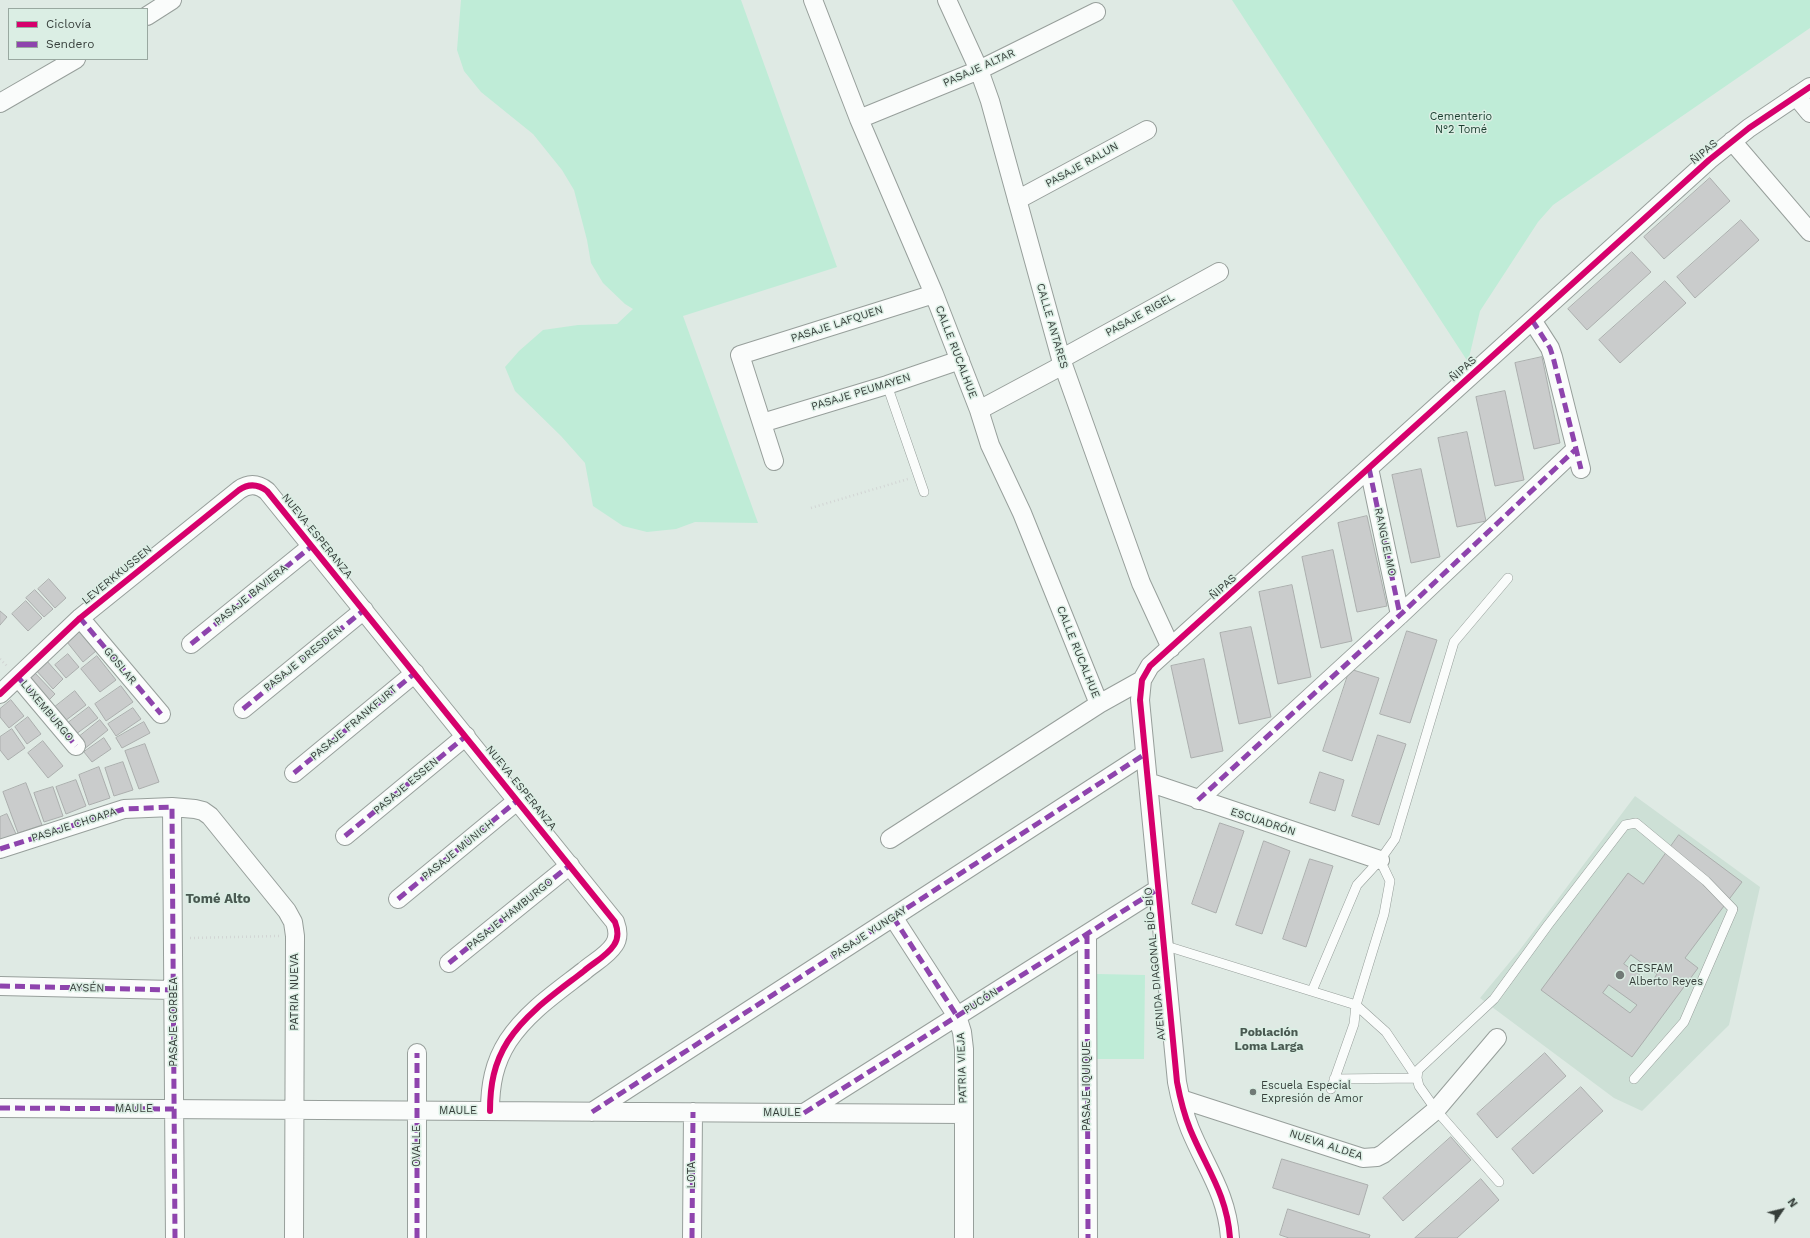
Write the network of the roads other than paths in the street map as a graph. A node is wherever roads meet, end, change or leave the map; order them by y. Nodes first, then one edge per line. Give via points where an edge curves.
1 (172, 0) edge
2 (813, 0) edge
3 (947, 0) edge
4 (1096, 12) dead end
5 (148, 15) edge
6 (74, 60) edge
7 (979, 70) junction
8 (1803, 92) edge
9 (0, 103) edge
10 (1810, 112) edge
11 (859, 119) junction
12 (1147, 130) dead end
13 (1732, 141) junction
14 (1017, 200) junction
15 (1810, 232) edge
16 (1219, 272) dead end
17 (934, 294) junction
18 (1532, 320) junction
19 (960, 360) junction
20 (1062, 362) junction
21 (887, 385) junction
22 (978, 410) junction
23 (762, 423) junction
24 (1576, 448) junction
25 (774, 461) dead end
26 (1370, 468) junction
27 (1581, 469) dead end
28 (255, 485) joint
29 (924, 492) dead end
30 (312, 546) junction
31 (1508, 578) dead end
32 (364, 610) junction
33 (1400, 615) junction
34 (80, 618) junction
35 (191, 644) dead end
36 (1171, 648) junction
37 (415, 673) junction
38 (18, 677) junction
39 (1142, 680) junction
40 (0, 694) edge
41 (1099, 704) junction
42 (243, 709) dead end
43 (161, 714) dead end
44 (466, 736) junction
45 (76, 746) dead end
46 (1145, 754) junction
47 (294, 773) dead end
48 (1148, 782) junction
49 (518, 800) junction
50 (1198, 800) junction
51 (172, 807) junction
52 (345, 836) dead end
53 (890, 839) dead end
54 (0, 850) edge
55 (1380, 860) junction
56 (570, 865) junction
57 (1158, 889) junction
58 (398, 899) dead end
59 (893, 917) junction
60 (1087, 934) junction
61 (1163, 945) junction
62 (449, 963) dead end
63 (0, 986) edge
64 (173, 990) junction
65 (1312, 991) junction
66 (1356, 1005) junction
67 (957, 1016) junction
68 (1497, 1038) dead end
69 (417, 1053) dead end
70 (1417, 1078) junction
71 (1334, 1079) junction
72 (1634, 1079) dead end
73 (1331, 1089) dead end
74 (1181, 1100) junction
75 (0, 1108) edge
76 (174, 1109) junction
77 (294, 1110) junction
78 (1436, 1110) junction
79 (417, 1111) junction
80 (490, 1111) junction
81 (592, 1112) junction
82 (693, 1112) junction
83 (804, 1113) junction
84 (964, 1114) junction
85 (1499, 1182) dead end
86 (175, 1238) edge
87 (294, 1238) edge
88 (417, 1238) edge
89 (692, 1238) edge
90 (964, 1238) edge
91 (1088, 1238) edge
92 (1230, 1238) edge

1 - 5 street
2 - 11 street, CALLE RUCALHUE
3 - 7 street, CALLE ANTARES
4 - 7 street, PASAJE ALTAR
6 - 9 street
7 - 11 street, PASAJE ALTAR
7 - 14 street, CALLE ANTARES
8 - 10 street
8 - 13 street, ÑIPAS
11 - 17 street, CALLE RUCALHUE
12 - 14 street, PASAJE RALUN
13 - 15 street
13 - 18 street, ÑIPAS
14 - 20 street, CALLE ANTARES
16 - 20 street, PASAJE RIGEL
17 - 19 street, CALLE RUCALHUE
17 - 23 street, PASAJE LAFQUEN via 740,355
18 - 24 street via 1548,344 1553,357
18 - 26 street, ÑIPAS
19 - 21 street, PASAJE PEUMAYEN
19 - 22 street, CALLE RUCALHUE
20 - 22 street
20 - 36 street, CALLE ANTARES via 1141,583
21 - 23 street, PASAJE PEUMAYEN
21 - 29 lane
22 - 41 street, CALLE RUCALHUE via 990,445 1022,513
23 - 25 street
24 - 27 street
24 - 33 street
26 - 33 street, RANGUELMO
26 - 36 street, ÑIPAS
28 - 30 street, NUEVA ESPERANZA via 267,491
28 - 34 street, LEVERKKUSSEN via 239,490
30 - 32 street, NUEVA ESPERANZA
30 - 35 street, PASAJE BAVIERA
31 - 55 lane via 1454,642 1395,839
32 - 37 street, NUEVA ESPERANZA
32 - 42 street, PASAJE DRESDEN
33 - 50 street
34 - 38 street, LEVERKKUSSEN
34 - 43 street, GOSLAR
36 - 39 street, ÑIPAS via 1150,666
37 - 44 street, NUEVA ESPERANZA
37 - 47 street, PASAJE FRANKFURT
38 - 40 street, LEVERKKUSSEN
38 - 45 street, LUXEMBURGO
39 - 41 street
39 - 46 street, AVENIDA DIAGONAL BÍO-BÍO via 1140,700
41 - 53 street
44 - 49 street, NUEVA ESPERANZA
44 - 52 street, PASAJE ESSEN
46 - 48 street, AVENIDA DIAGONAL BÍO-BÍO
46 - 59 street, PASAJE YUNGAY
48 - 50 street, ESCUADRÓN
48 - 57 street, AVENIDA DIAGONAL BÍO-BÍO
49 - 56 street, NUEVA ESPERANZA
49 - 58 street, PASAJE MÚNICH
50 - 55 street, ESCUADRÓN
51 - 54 street, PASAJE CHOAPA via 124,809
51 - 64 street, PASAJE GORBEA
51 - 77 street, PATRIA NUEVA via 199,809 210,816 287,910 293,922
55 - 65 lane via 1357,885
55 - 66 lane via 1390,881 1384,914
56 - 62 street, PASAJE HAMBURGO
56 - 80 street, NUEVA ESPERANZA via 615,922 617,937 611,949 548,999 509,1040 493,1075
57 - 60 street, PUCÓN
57 - 61 street, AVENIDA DIAGONAL BÍO-BÍO
59 - 67 street, PATRIA VIEJA
59 - 81 street, PASAJE YUNGAY
60 - 67 street, PUCÓN
60 - 91 street, PASAJE IQUIQUE
61 - 65 lane
61 - 74 street, AVENIDA DIAGONAL BÍO-BÍO via 1176,1082
63 - 64 street, AYSÉN
64 - 76 street, PASAJE GORBEA
65 - 66 lane
66 - 70 lane via 1386,1032
66 - 71 lane via 1354,1024
67 - 83 street, PUCÓN
67 - 84 street, PATRIA VIEJA via 963,1040
68 - 78 street, NUEVA ALDEA
69 - 79 street, OVALLE
70 - 71 lane
70 - 72 lane via 1418,1070 1494,999 1626,824 1636,823 1706,881 1732,909 1684,1022
70 - 78 lane via 1419,1086
71 - 73 lane
74 - 78 street, NUEVA ALDEA via 1363,1158 1383,1154
74 - 92 street, AVENIDA DIAGONAL BÍO-BÍO via 1190,1129 1220,1191
75 - 76 street, MAULE
76 - 77 street, MAULE
76 - 86 street, PASAJE GORBEA
77 - 79 street, MAULE
77 - 87 street, PATRIA NUEVA
78 - 85 lane
79 - 80 street, MAULE
79 - 88 street, OVALLE
80 - 81 street, MAULE
81 - 82 street, MAULE
82 - 83 street, MAULE
82 - 89 street, LOTA
83 - 84 street, MAULE
84 - 90 street, PATRIA VIEJA

